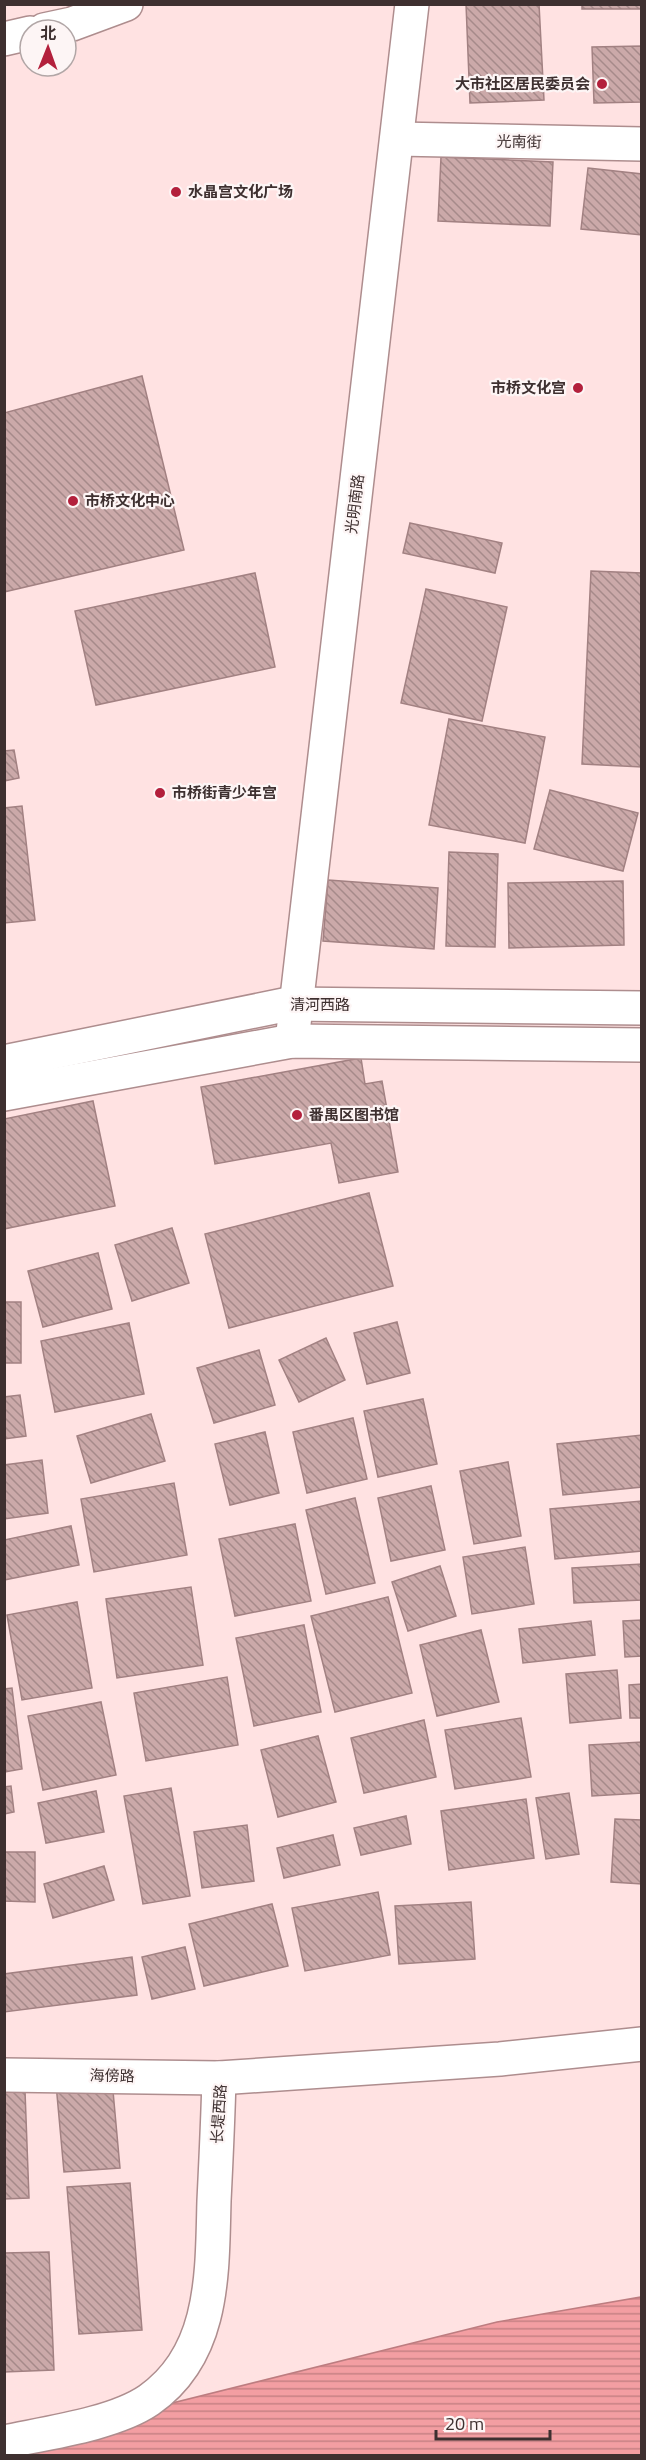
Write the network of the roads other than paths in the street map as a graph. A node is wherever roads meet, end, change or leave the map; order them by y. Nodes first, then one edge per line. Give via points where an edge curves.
1 (126, 4) edge
2 (412, 4) edge
3 (78, 22) edge
4 (396, 139) junction
5 (642, 144) edge
6 (298, 1004) junction
7 (642, 1008) edge
8 (292, 1041) junction
9 (642, 1046) edge
10 (4, 1062) edge
11 (4, 1094) edge
12 (642, 2044) edge
13 (4, 2075) edge
14 (219, 2078) junction
15 (4, 2442) edge

1 - 3 street
2 - 4 street, 光明南路
4 - 5 street, 光南街
4 - 6 street, 光明南路
6 - 7 street, 清河西路
6 - 8 street, 光明南路
6 - 10 street, 清河西路
8 - 9 street
8 - 11 street
12 - 14 street, 长堤西路 via 500,2059
13 - 14 street, 海傍路
14 - 15 street, 长堤西路 via 210,2292 190,2354 167,2385 147,2401 112,2418

